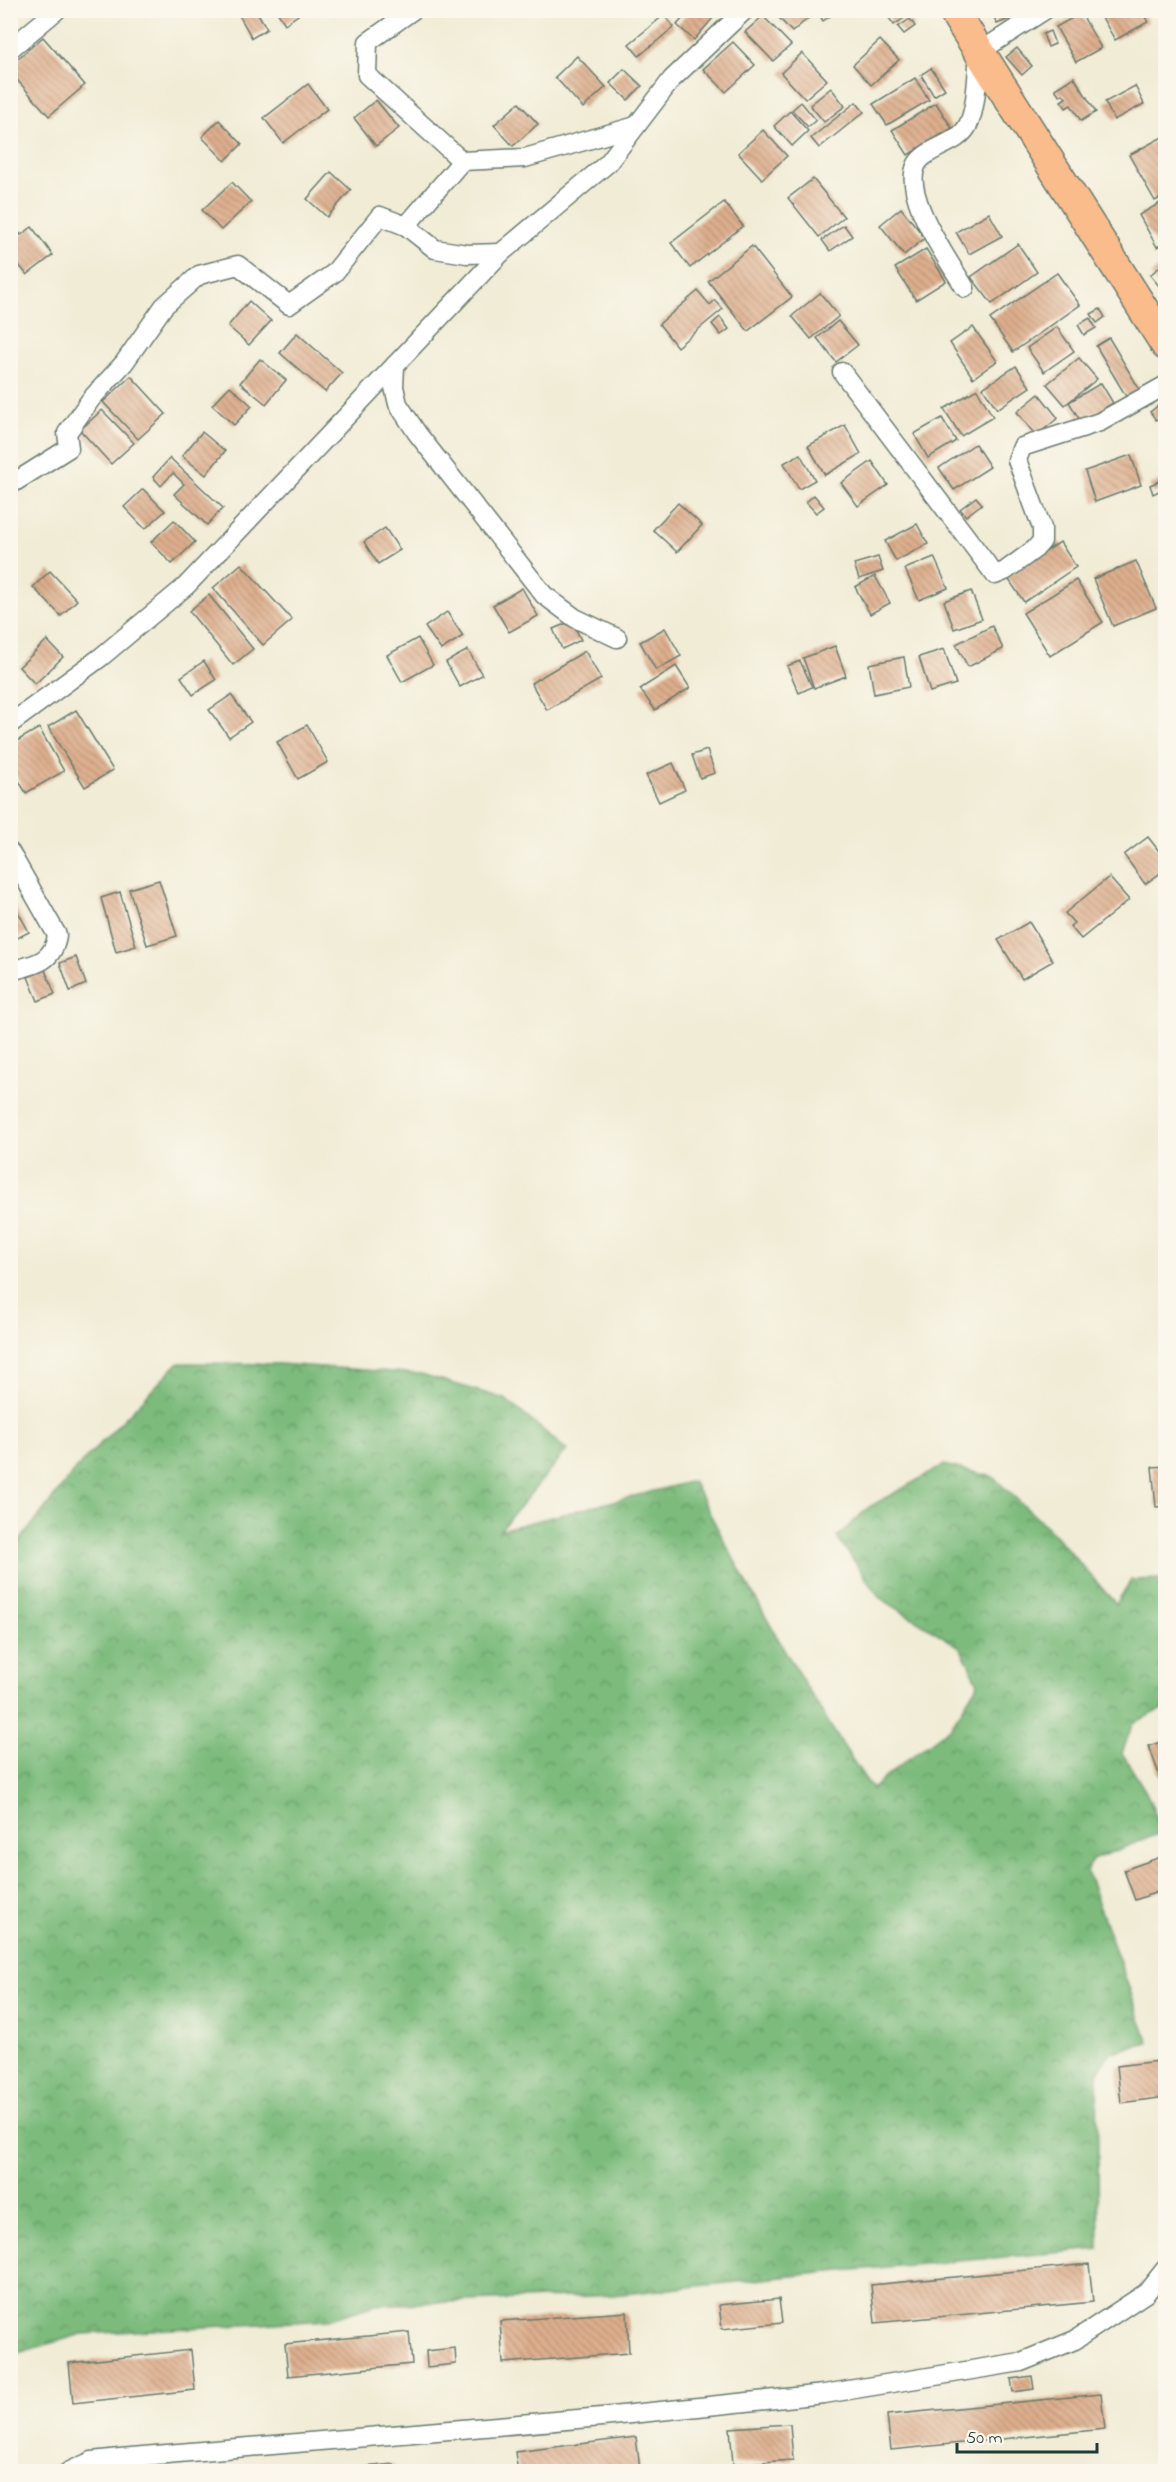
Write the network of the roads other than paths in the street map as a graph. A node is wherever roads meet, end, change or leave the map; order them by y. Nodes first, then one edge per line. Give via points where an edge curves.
1 (57, 10) edge
2 (413, 10) edge
3 (953, 10) edge
4 (1045, 10) edge
5 (733, 14) edge
6 (10, 49) edge
7 (979, 52) junction
8 (636, 126) junction
9 (462, 161) junction
10 (406, 226) junction
11 (501, 253) junction
12 (965, 288) dead end
13 (1166, 345) edge
14 (395, 365) junction
15 (842, 372) dead end
16 (1166, 385) edge
17 (10, 485) edge
18 (617, 638) dead end
19 (10, 724) edge
20 (10, 852) edge
21 (10, 971) edge
22 (1166, 2268) edge
23 (68, 2472) edge

1 - 6 street
2 - 9 street via 368,42 367,75
3 - 7 main road
4 - 7 street
5 - 8 street via 672,79
7 - 12 street via 968,125 959,136 924,156 915,166 912,181 920,209
7 - 13 main road
8 - 9 street via 525,158
8 - 11 street via 608,163
9 - 10 street
10 - 11 street via 435,249 467,254
10 - 17 street via 380,216 334,273 289,305 238,265 200,275 164,306 124,363 91,399 67,433 69,448
11 - 14 street
14 - 18 street via 398,404 544,595 575,618
14 - 19 street via 186,586 84,670
15 - 16 street via 995,575 1042,541 1042,528 1017,460 1022,447 1100,422
20 - 21 street via 57,935 56,949 45,960
22 - 23 street via 1146,2293 1075,2340 1021,2362 824,2394 111,2459 92,2461

